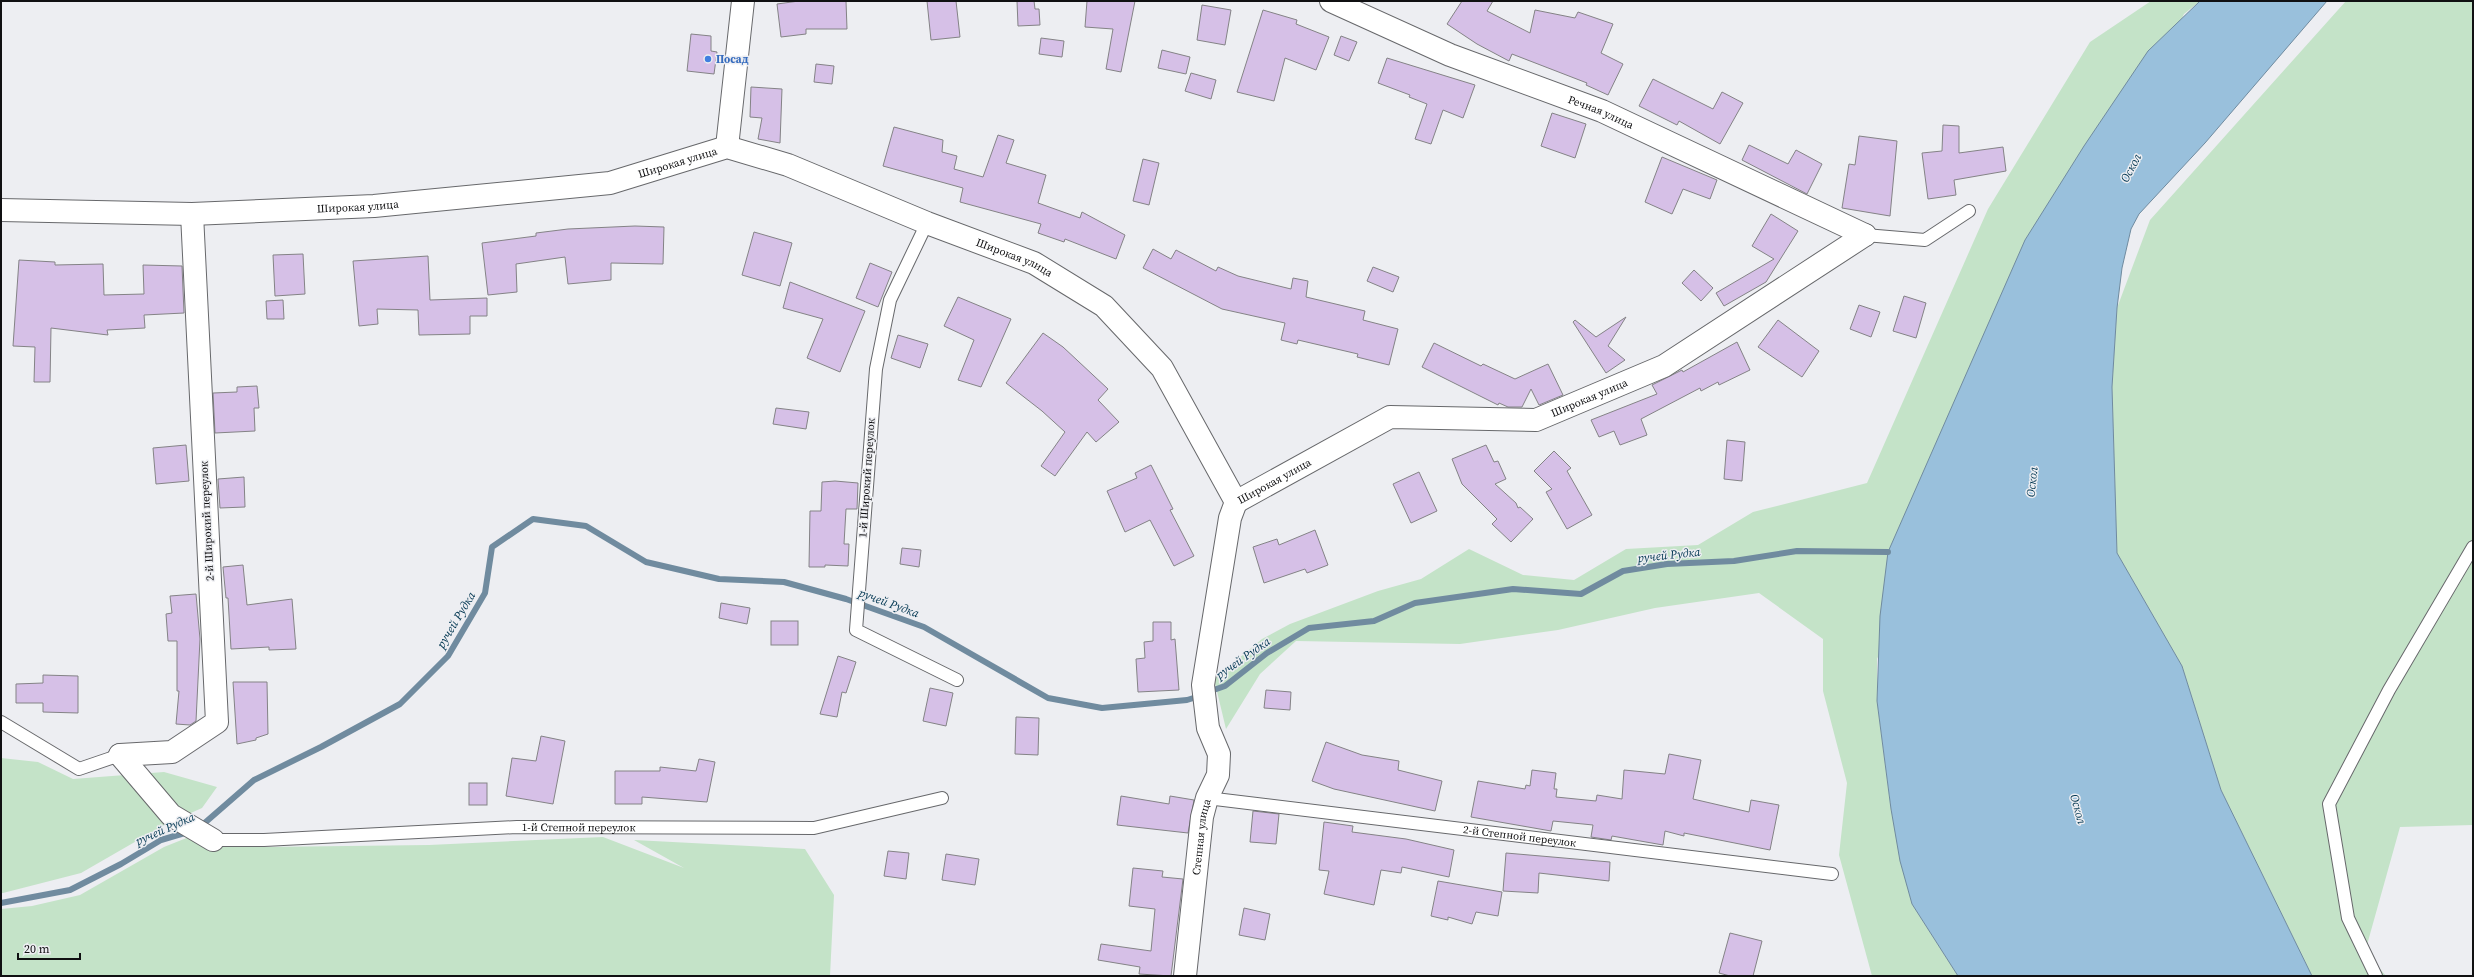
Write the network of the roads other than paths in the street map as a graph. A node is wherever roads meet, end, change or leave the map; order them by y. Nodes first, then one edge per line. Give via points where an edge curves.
1 (744, 1) edge
2 (1331, 1) edge
3 (728, 147) junction
4 (1, 210) edge
5 (1969, 211) dead end
6 (192, 214) junction
7 (927, 223) junction
8 (1865, 235) junction
9 (1236, 502) junction
10 (2473, 548) edge
11 (957, 680) dead end
12 (1, 722) edge
13 (120, 755) junction
14 (942, 798) dead end
15 (1207, 798) junction
16 (213, 840) joint
17 (1832, 874) dead end
18 (1185, 976) edge
19 (2376, 976) edge

1 - 3 street
2 - 8 street, Речная улица via 1450,54 1602,112
3 - 6 street, Широкая улица via 610,183 374,206
3 - 7 street, Широкая улица via 788,165
4 - 6 street, Широкая улица
5 - 8 lane via 1925,240
6 - 13 street, 2-й Широкий переулок via 217,722 172,752
7 - 9 street, Широкая улица via 1034,263 1104,306 1162,368
7 - 11 lane, 1-й Широкий переулок via 890,300 876,369 856,630
8 - 9 street, Широкая улица via 1664,366 1536,420 1390,417
9 - 15 street, Степная улица via 1230,518 1204,694 1208,728 1218,754 1218,775
10 - 19 lane via 2389,690 2329,804 2348,918
12 - 13 lane via 79,769
13 - 16 street via 171,815
14 - 16 lane, 1-й Степной переулок via 814,828 517,827 264,840
15 - 17 lane, 2-й Степной переулок
15 - 18 street, Степная улица via 1202,817

